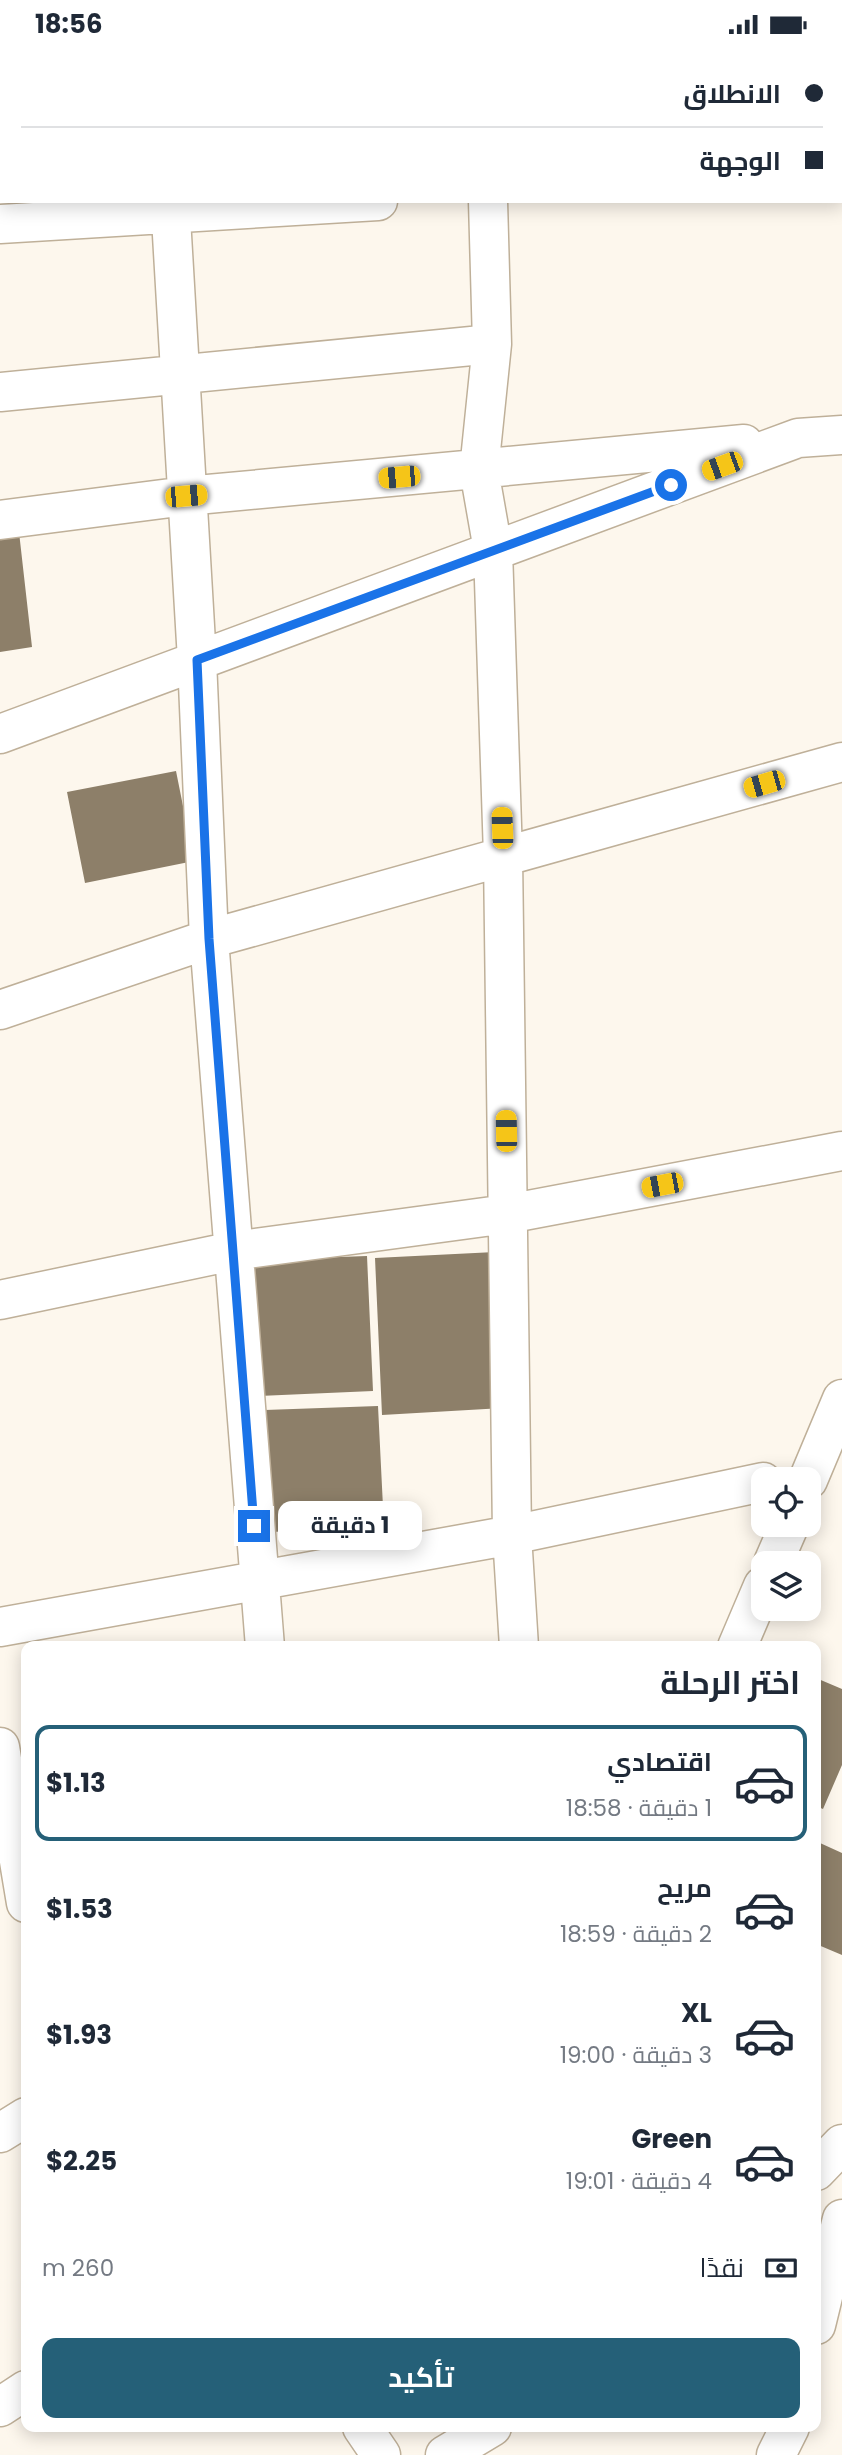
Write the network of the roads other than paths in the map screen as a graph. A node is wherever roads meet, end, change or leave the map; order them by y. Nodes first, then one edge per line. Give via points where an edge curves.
1 (309, 203) edge
2 (488, 203) edge
3 (171, 207) edge
4 (0, 224) edge
5 (492, 344) junction
6 (180, 375) junction
7 (0, 392) edge
8 (842, 435) edge
9 (798, 439) junction
10 (479, 470) junction
11 (186, 496) junction
12 (0, 520) edge
13 (493, 550) junction
14 (197, 660) junction
15 (0, 734) edge
16 (842, 762) edge
17 (503, 856) junction
18 (209, 939) junction
19 (0, 1010) edge
20 (842, 1151) edge
21 (507, 1214) junction
22 (233, 1251) junction
23 (0, 1300) edge
24 (842, 1399) edge
25 (805, 1467) edge
26 (751, 1485) edge
27 (512, 1535) junction
28 (258, 1581) junction
29 (751, 1614) edge
30 (0, 1627) edge
31 (258, 1641) edge
32 (519, 1641) edge
33 (740, 1641) edge
34 (0, 1747) edge
35 (12, 1795) edge
36 (21, 1864) edge
37 (21, 2120) edge
38 (0, 2133) edge
39 (842, 2144) edge
40 (821, 2166) edge
41 (842, 2219) edge
42 (821, 2305) edge
43 (21, 2393) edge
44 (0, 2407) edge
45 (365, 2432) edge
46 (484, 2432) edge
47 (788, 2432) edge
48 (381, 2455) edge
49 (445, 2455) edge
50 (776, 2455) edge

1 - 3 street
2 - 5 street
3 - 4 street
3 - 6 street
5 - 6 street
5 - 10 street
6 - 7 street
6 - 11 street
8 - 9 street
9 - 10 street
9 - 13 street
10 - 11 street
10 - 13 street
11 - 12 street
11 - 14 street
13 - 14 street
13 - 17 street
14 - 15 street
14 - 18 street
16 - 17 street
17 - 18 street
17 - 21 street
18 - 19 street
18 - 22 street
20 - 21 street
21 - 22 street
21 - 27 street
22 - 23 street
22 - 28 street
24 - 25 street
26 - 27 street
27 - 28 street
27 - 32 street
28 - 30 street
28 - 31 street
29 - 33 street
34 - 35 street
35 - 36 street
37 - 38 street
39 - 40 street
41 - 42 street
43 - 44 street
45 - 48 street
46 - 49 street
47 - 50 street

